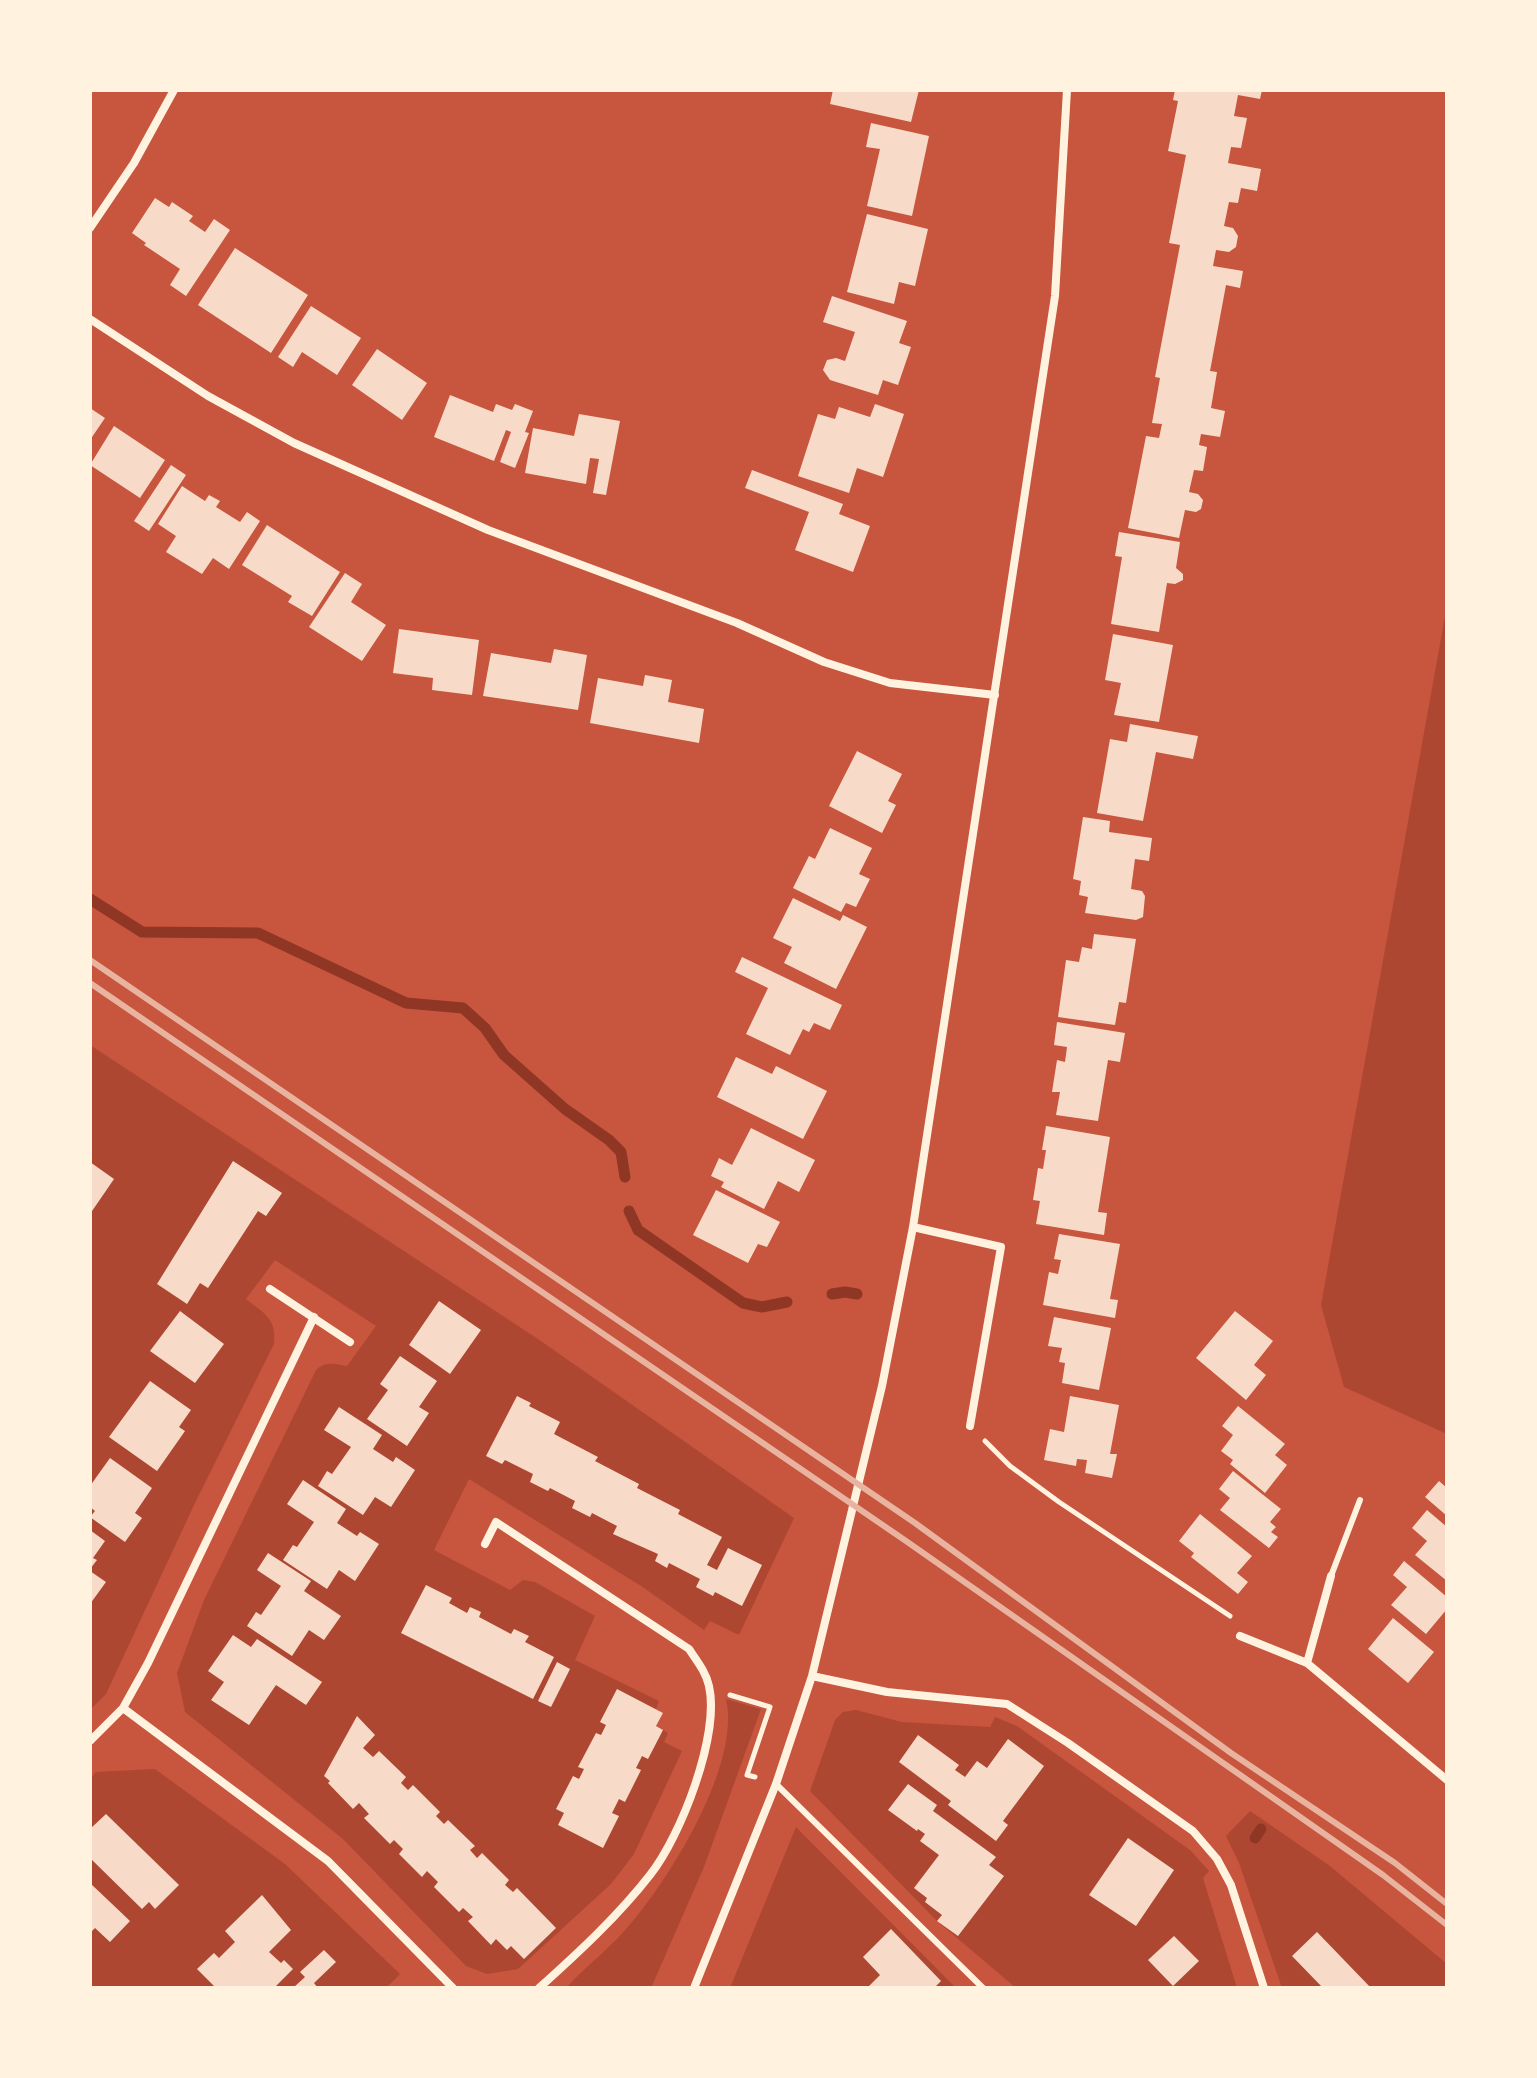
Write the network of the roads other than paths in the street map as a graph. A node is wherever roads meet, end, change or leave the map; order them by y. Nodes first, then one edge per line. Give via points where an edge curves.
1 (174, 90) edge
2 (1067, 90) edge
3 (90, 228) edge
4 (90, 319) edge
5 (995, 695) junction
6 (913, 1227) junction
7 (270, 1289) dead end
8 (314, 1317) junction
9 (350, 1342) dead end
10 (970, 1426) road end
11 (1360, 1500) dead end
12 (485, 1544) dead end
13 (1331, 1576) joint
14 (1240, 1636) road end
15 (1307, 1663) junction
16 (812, 1676) junction
17 (123, 1708) junction
18 (90, 1741) edge
19 (1447, 1780) edge
20 (776, 1784) junction
21 (453, 1988) edge
22 (539, 1988) edge
23 (694, 1988) edge
24 (983, 1988) edge
25 (1264, 1988) edge

1 - 3 street
2 - 5 street via 1055,296
4 - 5 street via 208,396 294,443 488,530 737,623 824,662 890,683
5 - 6 street
6 - 10 street via 1001,1247
6 - 16 street via 882,1386
7 - 8 street
8 - 9 street
8 - 17 street
11 - 13 lane
12 - 22 street via 496,1522 689,1649 710,1689 704,1756 690,1802 651,1873
13 - 15 street
14 - 15 street
15 - 19 street
16 - 20 street
16 - 25 street via 887,1692 1007,1704 1080,1752 1193,1831 1217,1859 1231,1885
17 - 18 street
17 - 21 street via 328,1861
20 - 23 street
20 - 24 lane

